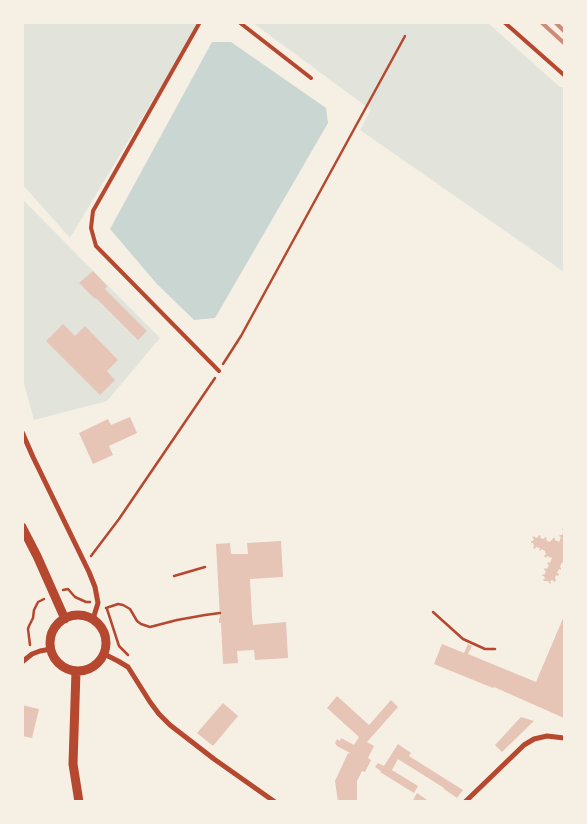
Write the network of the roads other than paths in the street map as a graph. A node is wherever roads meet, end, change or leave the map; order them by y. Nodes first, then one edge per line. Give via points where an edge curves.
1 (200, 22) edge
2 (240, 22) edge
3 (504, 22) edge
4 (564, 75) edge
5 (311, 78) dead end
6 (219, 371) road end
7 (22, 432) edge
8 (22, 527) edge
9 (64, 618) junction
10 (93, 619) junction
11 (51, 649) junction
12 (104, 654) junction
13 (22, 662) edge
14 (76, 671) junction
15 (564, 738) edge
16 (79, 802) edge
17 (275, 802) edge
18 (465, 802) edge

1 - 6 lane via 94,211 91,228 96,246
2 - 5 lane
3 - 4 lane
7 - 10 street via 89,572 98,603
8 - 9 street
9 - 10 street via 79,615
9 - 11 street via 53,632
10 - 12 street via 104,631
11 - 13 street via 32,654
11 - 14 street via 60,664
12 - 14 street via 92,667
12 - 17 street via 128,667 144,695 170,725
14 - 16 street via 73,764
15 - 18 street via 548,736 524,745

